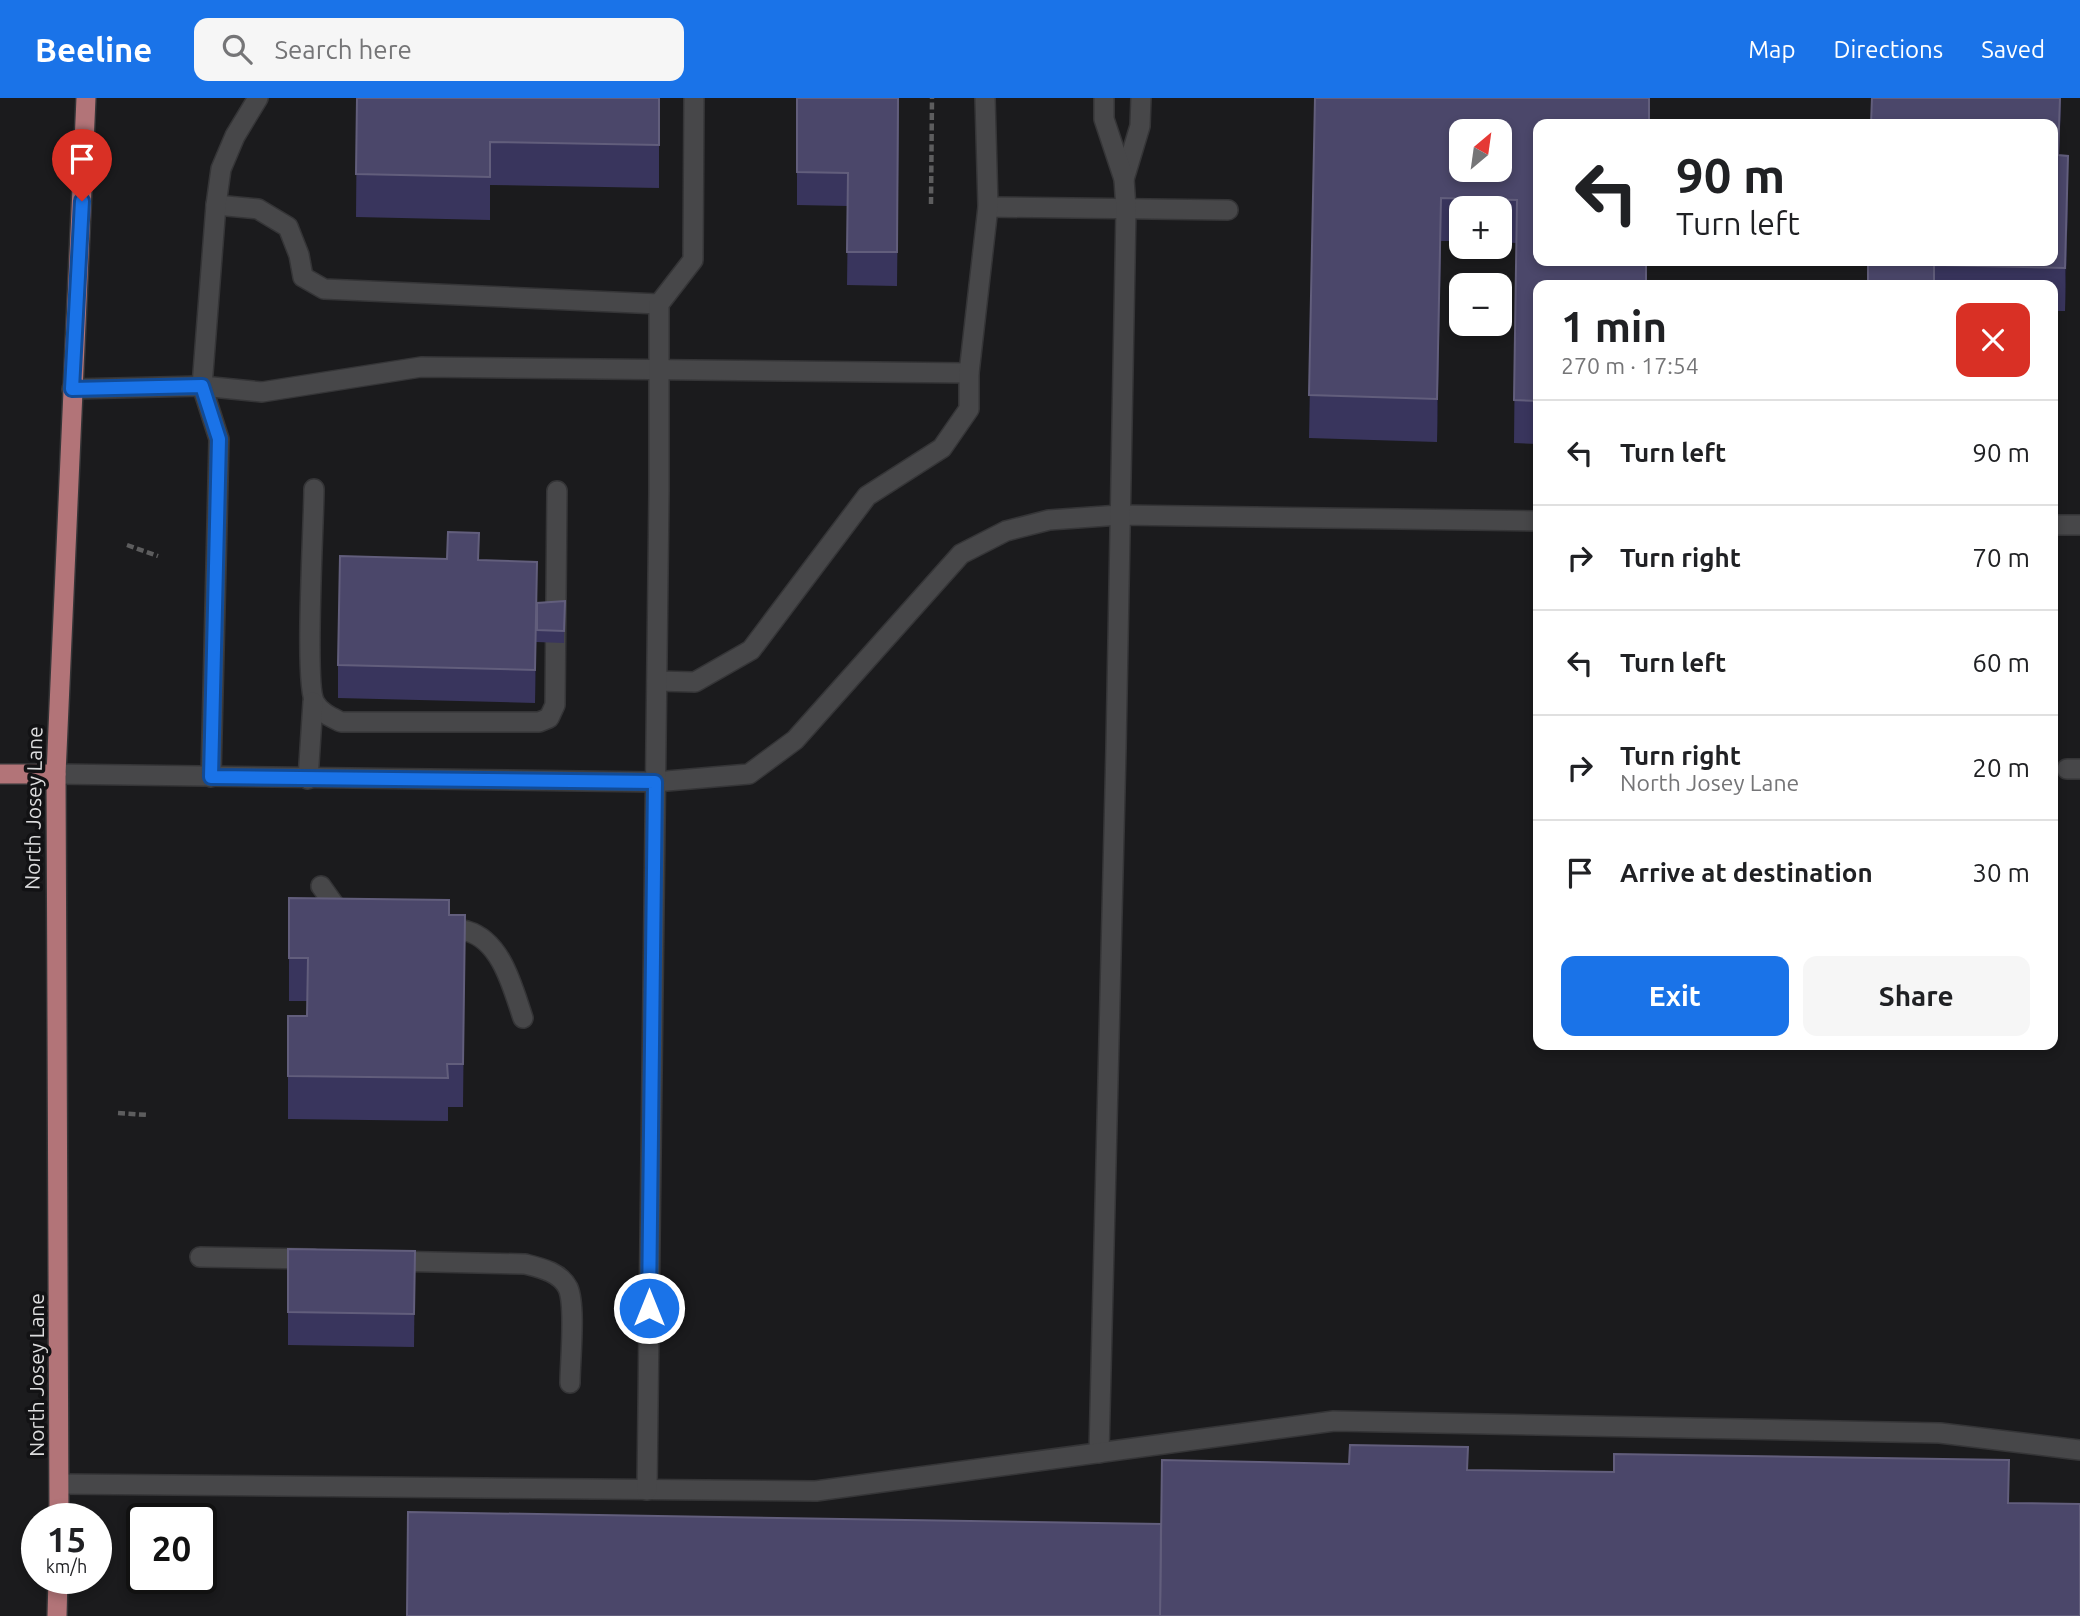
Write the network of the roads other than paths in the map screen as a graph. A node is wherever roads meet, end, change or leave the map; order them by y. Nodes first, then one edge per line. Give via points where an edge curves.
1 (86, 98) edge
2 (258, 98) edge
3 (694, 98) edge
4 (985, 98) edge
5 (1104, 98) edge
6 (1141, 98) edge
7 (1124, 179) junction
8 (216, 205) junction
9 (988, 207) junction
10 (1126, 209) junction
11 (1228, 210) dead end
12 (659, 304) junction
13 (660, 370) junction
14 (969, 373) junction
15 (202, 386) junction
16 (72, 389) junction
17 (314, 489) dead end
18 (557, 491) dead end
19 (1120, 515) junction
20 (1533, 521) edge
21 (2058, 525) edge
22 (2080, 525) edge
23 (657, 681) junction
24 (313, 702) junction
25 (0, 774) edge
26 (55, 774) junction
27 (211, 777) junction
28 (309, 779) junction
29 (655, 782) junction
30 (321, 886) dead end
31 (362, 928) edge
32 (425, 930) edge
33 (523, 1018) dead end
34 (201, 1257) dead end
35 (336, 1260) edge
36 (376, 1261) edge
37 (570, 1383) dead end
38 (2080, 1450) edge
39 (1099, 1453) junction
40 (60, 1484) junction
41 (647, 1490) junction
42 (59, 1503) edge
43 (58, 1594) edge
44 (57, 1616) edge

1 - 16 main road, North Josey Lane
2 - 8 lane via 221,169
3 - 12 lane via 693,260
4 - 9 lane
5 - 7 lane via 1104,119
6 - 7 lane via 1140,126
7 - 10 lane
8 - 12 lane via 258,209 288,227 303,277 324,289
8 - 15 lane
9 - 10 lane
9 - 14 lane
10 - 11 lane
10 - 19 lane
12 - 13 lane
13 - 14 lane
13 - 15 lane via 421,367 262,392
13 - 23 lane
14 - 23 lane via 968,409 942,448 867,496 751,650 695,682
15 - 16 lane
15 - 27 lane via 219,439
16 - 26 main road, North Josey Lane
17 - 24 lane
18 - 24 lane via 555,705 549,718 539,722 341,722
19 - 20 lane
19 - 29 lane via 1048,520 1006,531 961,554 786,747 749,774
19 - 39 lane
21 - 22 lane
23 - 29 lane
24 - 28 lane
25 - 26 main road
26 - 27 lane
26 - 40 main road, North Josey Lane
27 - 28 lane
28 - 29 lane
29 - 41 lane
30 - 31 lane via 342,918
32 - 33 lane via 467,931 482,938 509,978
34 - 35 lane
36 - 37 lane via 525,1264 556,1275 568,1289 572,1311
38 - 39 lane via 1940,1433 1334,1421
39 - 41 lane via 816,1490
40 - 41 lane
40 - 42 main road, North Josey Lane
43 - 44 main road

